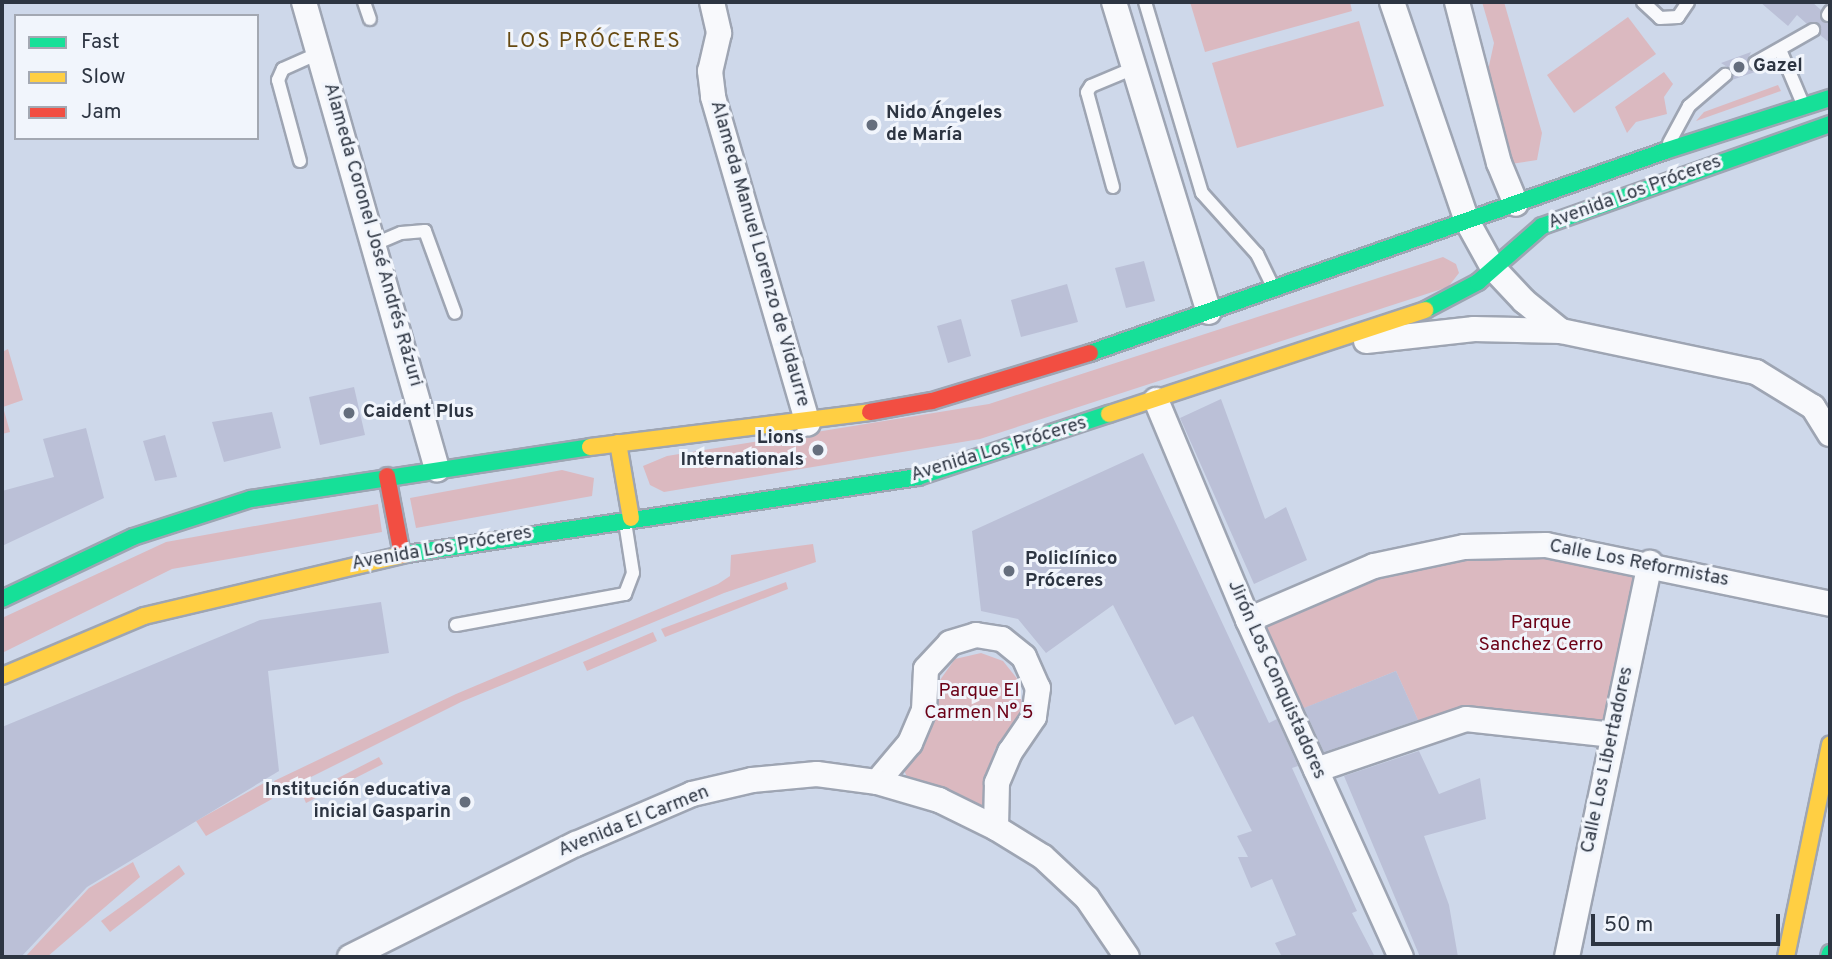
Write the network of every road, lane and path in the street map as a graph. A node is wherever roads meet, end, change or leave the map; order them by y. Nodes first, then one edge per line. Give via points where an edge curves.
1 (304, 2) edge
2 (364, 2) edge
3 (712, 2) edge
4 (1114, 2) edge
5 (1145, 2) edge
6 (1392, 2) edge
7 (1457, 2) edge
8 (1643, 2) edge
9 (1688, 2) edge
10 (370, 19) dead end
11 (1814, 30) dead end
12 (1781, 52) junction
13 (319, 53) junction
14 (1755, 63) dead end
15 (1134, 68) junction
16 (1725, 75) dead end
17 (1830, 83) edge
18 (1815, 104) edge
19 (1830, 124) edge
20 (1665, 151) junction
21 (300, 161) dead end
22 (1113, 187) dead end
23 (1516, 204) junction
24 (1467, 221) junction
25 (375, 244) junction
26 (1493, 268) junction
27 (1274, 288) junction
28 (1209, 312) junction
29 (455, 313) dead end
30 (1560, 331) junction
31 (1327, 346) junction
32 (1156, 400) junction
33 (808, 423) junction
34 (1830, 434) edge
35 (618, 443) junction
36 (437, 469) junction
37 (387, 476) junction
38 (628, 518) junction
39 (402, 555) junction
40 (1650, 563) junction
41 (2, 599) edge
42 (1830, 604) edge
43 (1248, 620) junction
44 (456, 625) dead end
45 (2, 676) edge
46 (1614, 735) junction
47 (1830, 744) edge
48 (1316, 770) junction
49 (877, 782) junction
50 (996, 828) junction
51 (350, 957) edge
52 (1126, 957) edge
53 (1401, 957) edge
54 (1567, 957) edge
55 (1786, 957) edge

1 - 13 street, Alameda Coronel José Andrés Rázuri
2 - 10 lane
3 - 33 street, Alameda Manuel Lorenzo de Vidaurre via 719,33 710,71 713,97
4 - 15 street
5 - 27 lane via 1202,192 1256,254
6 - 24 street
7 - 23 street via 1499,163
8 - 9 lane via 1660,18 1678,17
11 - 12 lane
12 - 14 lane
12 - 18 lane
13 - 21 lane via 283,69 278,80
13 - 25 street, Alameda Coronel José Andrés Rázuri
15 - 22 lane via 1091,86 1087,92
15 - 28 street
16 - 20 lane via 1689,106
17 - 18 street
18 - 20 main road, Avenida Los Próceres
19 - 26 main road, Avenida Los Próceres via 1542,226
20 - 23 main road, Avenida Los Próceres
23 - 24 main road, Avenida Los Próceres
24 - 26 street
24 - 27 main road, Avenida Los Próceres
25 - 29 lane via 401,233 425,231
25 - 36 street, Alameda Coronel José Andrés Rázuri
26 - 30 street
26 - 31 main road, Avenida Los Próceres via 1464,294 1441,305
27 - 28 main road, Avenida Los Próceres
28 - 33 main road, Avenida Los Próceres via 932,401
30 - 31 street via 1474,330
30 - 34 street via 1756,372 1813,407
31 - 32 main road, Avenida Los Próceres
32 - 38 main road, Avenida Los Próceres via 918,478
32 - 43 street, Jirón Los Conquistadores
33 - 35 main road, Avenida Los Próceres
35 - 36 main road, Avenida Los Próceres
35 - 38 main road
36 - 37 main road, Avenida Los Próceres
37 - 39 main road
37 - 41 main road, Avenida Los Próceres via 251,499 170,522
38 - 39 main road, Avenida Los Próceres
38 - 44 lane via 634,573 625,594
39 - 45 main road, Avenida Los Próceres via 144,616
40 - 42 street, Calle Los Reformistas
40 - 43 street, Calle Los Reformistas via 1546,545 1464,547 1374,566
40 - 46 street, Calle Los Libertadores
43 - 48 street, Jirón Los Conquistadores
46 - 48 street via 1466,719
46 - 54 street, Calle Los Libertadores
47 - 55 main road
48 - 53 street, Jirón Los Conquistadores
49 - 50 street, Avenida El Carmen via 939,800
49 - 50 street via 910,743 924,710 926,669 950,643 976,635 1002,639 1024,657 1038,688 1034,717 1010,752 997,783
49 - 51 street, Avenida El Carmen via 817,774 752,780 692,794 576,844
50 - 52 street, Avenida El Carmen via 1043,857 1087,898

